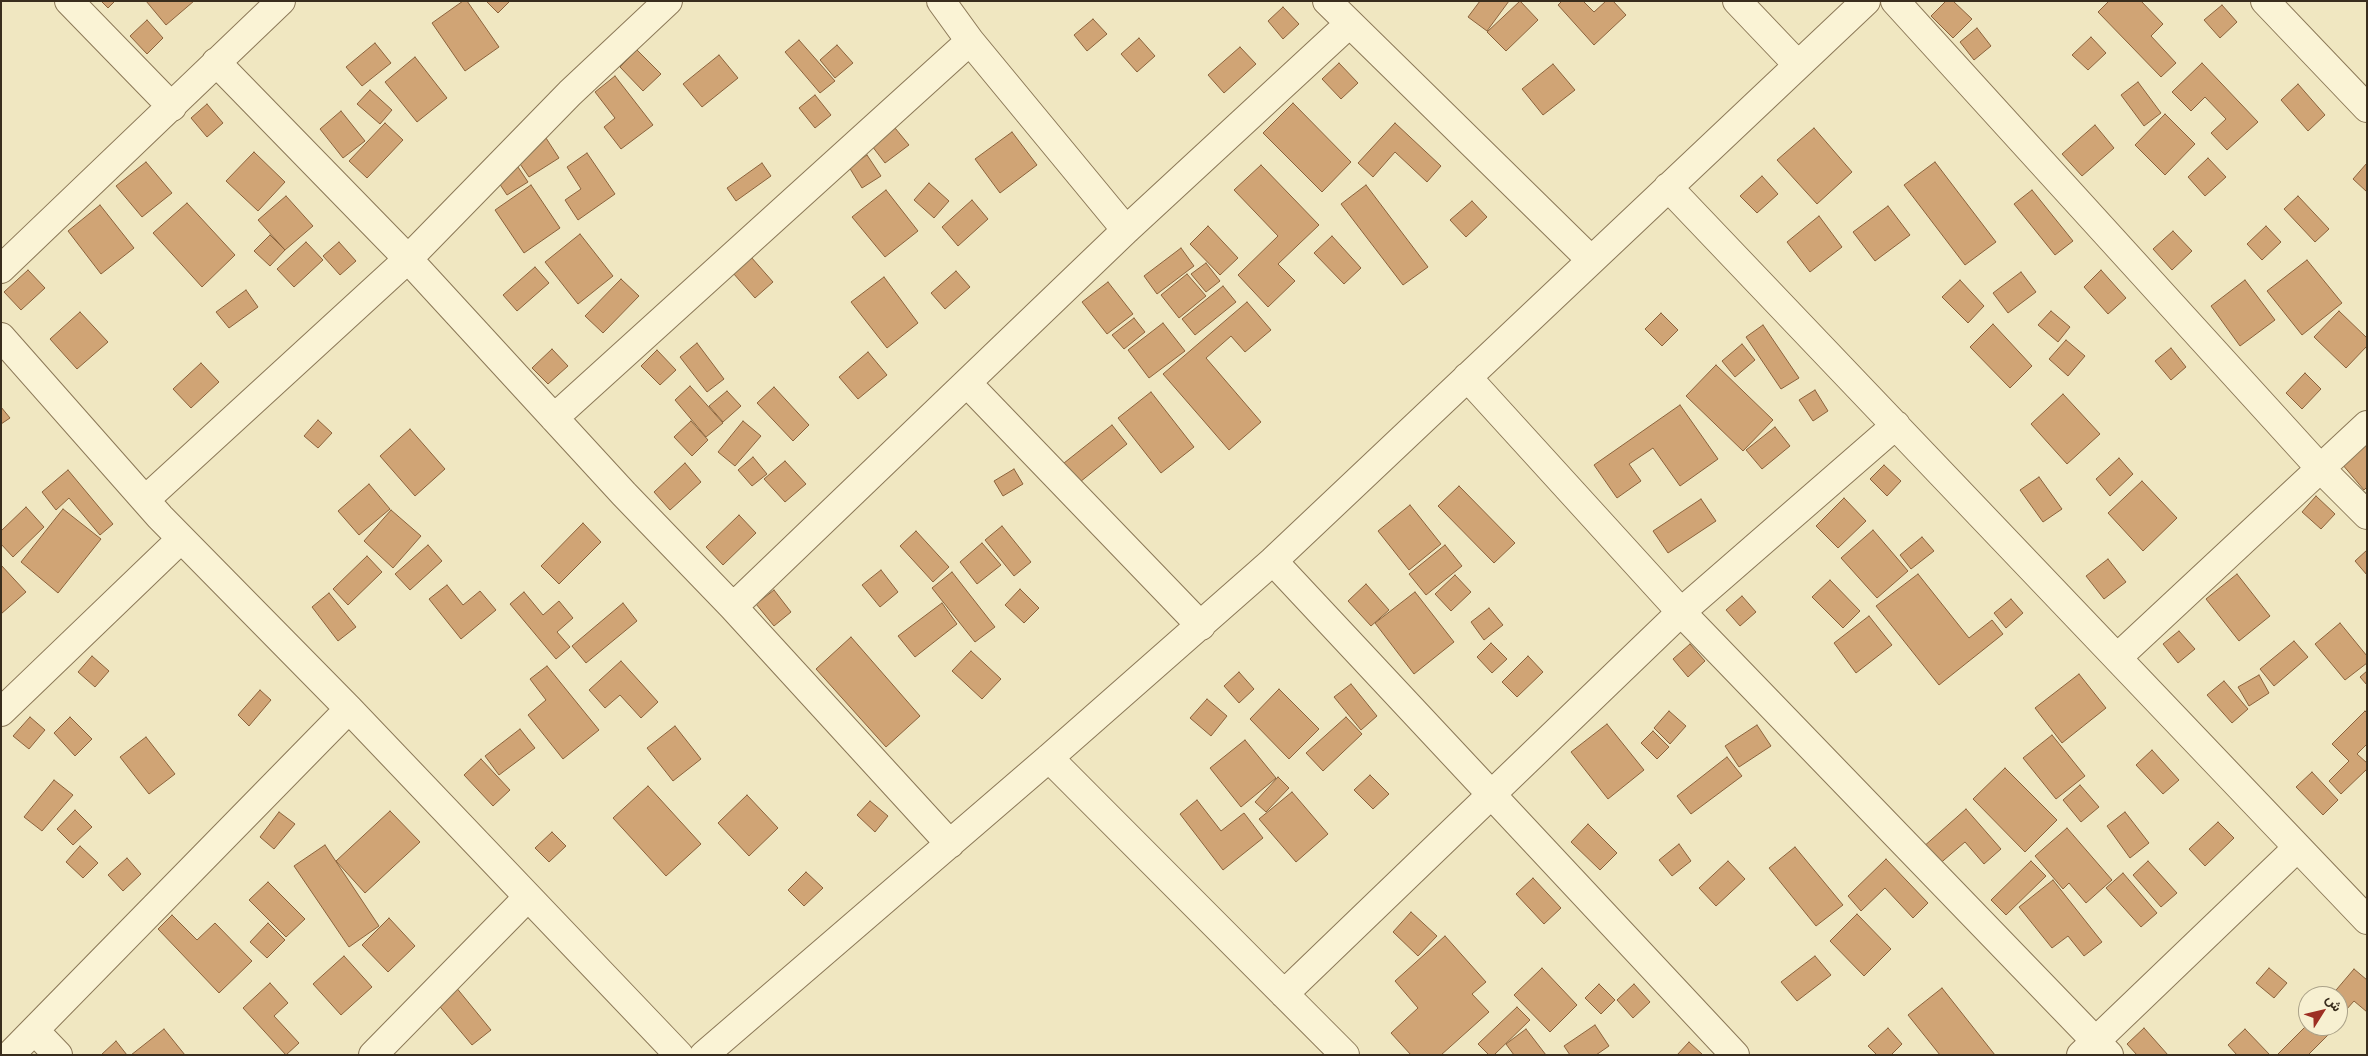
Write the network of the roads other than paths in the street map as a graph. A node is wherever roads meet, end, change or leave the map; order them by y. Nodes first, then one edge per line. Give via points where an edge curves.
1 (69, 1) edge
2 (281, 1) edge
3 (668, 1) edge
4 (941, 1) edge
5 (1327, 1) edge
6 (1737, 1) edge
7 (1866, 1) edge
8 (1895, 1) edge
9 (2265, 1) edge
10 (1349, 24) junction
11 (970, 41) junction
12 (216, 62) junction
13 (1798, 65) junction
14 (172, 108) junction
15 (2367, 108) edge
16 (1668, 187) junction
17 (1126, 230) junction
18 (408, 259) junction
19 (1590, 260) junction
20 (1, 269) edge
21 (1, 337) edge
22 (1467, 377) junction
23 (967, 383) junction
24 (554, 418) junction
25 (1896, 425) junction
26 (2367, 425) edge
27 (2320, 468) junction
28 (145, 500) junction
29 (2367, 515) edge
30 (181, 539) junction
31 (1273, 561) junction
32 (733, 607) junction
33 (1680, 612) junction
34 (1201, 626) junction
35 (2118, 657) junction
36 (349, 709) junction
37 (1, 712) edge
38 (1050, 758) junction
39 (1492, 795) junction
40 (950, 844) junction
41 (2298, 848) junction
42 (527, 898) junction
43 (2367, 920) edge
44 (1284, 994) junction
45 (34, 1031) junction
46 (2095, 1050) edge
47 (10, 1055) edge
48 (58, 1055) edge
49 (373, 1055) edge
50 (679, 1055) edge
51 (704, 1055) edge
52 (1345, 1055) edge
53 (1735, 1055) edge

1 - 14 street
2 - 12 street
3 - 18 street via 570,93
4 - 11 street
5 - 10 street
6 - 13 street
7 - 13 street
8 - 27 street
9 - 15 street
10 - 17 street
10 - 19 street
11 - 17 street
11 - 24 street
12 - 14 street
12 - 18 street
13 - 16 street
14 - 20 street
16 - 19 street
16 - 25 street
17 - 23 street
18 - 24 street
18 - 28 street
19 - 22 street
21 - 28 street
22 - 31 street
22 - 33 street
23 - 32 street
23 - 34 street
24 - 32 street
25 - 33 street
25 - 35 street
26 - 27 street
27 - 29 street
27 - 35 street
28 - 30 street
30 - 36 street
30 - 37 street
31 - 34 street
31 - 39 street
32 - 40 street
33 - 39 street
33 - 46 street
34 - 38 street
35 - 41 street
36 - 42 street
36 - 45 street
38 - 40 street
38 - 44 street
39 - 44 street
39 - 53 street
40 - 51 street
41 - 43 street
41 - 46 street
42 - 49 street
42 - 50 street
44 - 52 street
45 - 47 street
45 - 48 street

